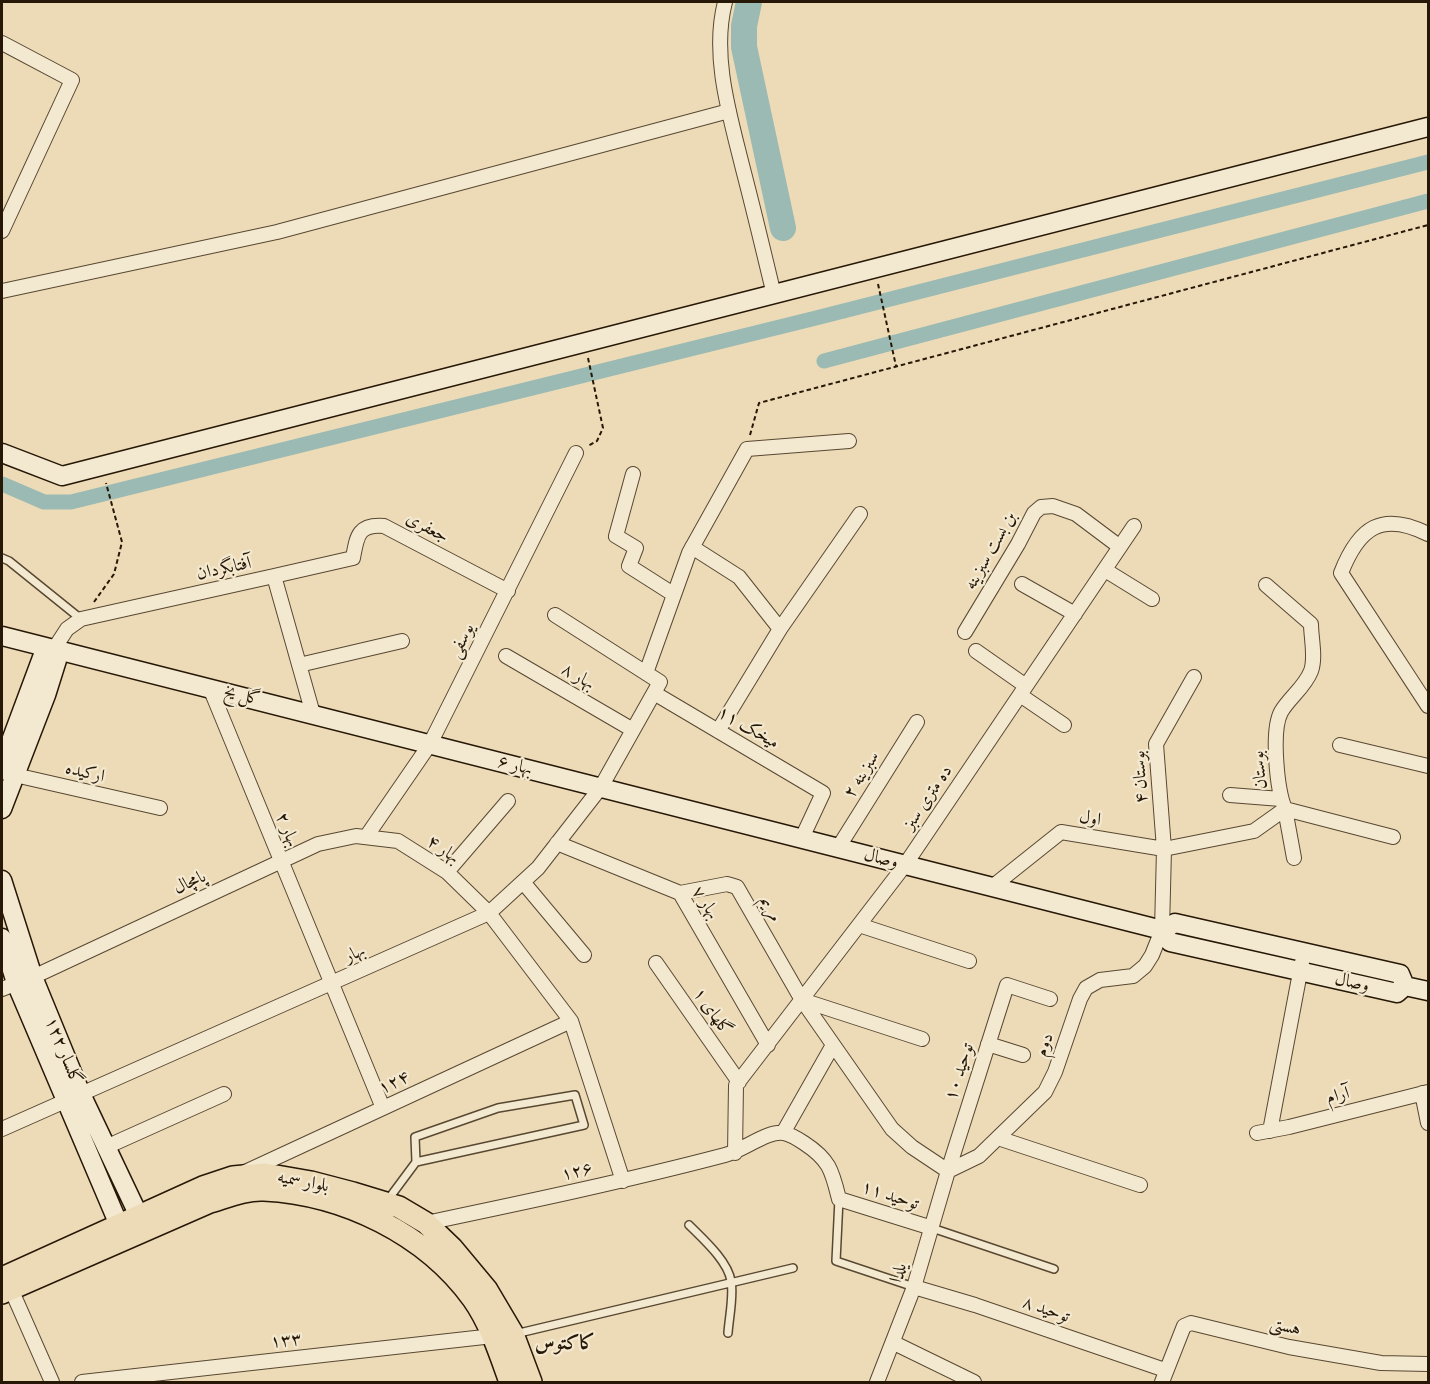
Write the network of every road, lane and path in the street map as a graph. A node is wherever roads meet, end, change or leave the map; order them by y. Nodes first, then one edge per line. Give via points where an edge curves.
1 (724, 2) edge
2 (2, 43) edge
3 (729, 111) junction
4 (1428, 128) edge
5 (1428, 225) edge
6 (2, 231) edge
7 (879, 286) dead end
8 (3, 287) edge
9 (774, 295) junction
10 (588, 359) dead end
11 (896, 366) junction
12 (849, 441) dead end
13 (747, 449) junction
14 (2, 453) edge
15 (576, 453) joint
16 (633, 474) dead end
17 (106, 482) dead end
18 (860, 514) dead end
19 (1134, 526) dead end
20 (1428, 534) edge
21 (692, 547) junction
22 (1120, 547) junction
23 (2, 558) edge
24 (1105, 570) junction
25 (274, 576) junction
26 (1022, 584) dead end
27 (1266, 585) dead end
28 (508, 591) junction
29 (673, 594) junction
30 (1152, 599) dead end
31 (1075, 614) junction
32 (555, 615) dead end
33 (81, 619) junction
34 (780, 628) junction
35 (965, 632) dead end
36 (2, 636) edge
37 (402, 641) dead end
38 (54, 649) junction
39 (976, 651) dead end
40 (506, 656) dead end
41 (299, 665) junction
42 (646, 673) junction
43 (1194, 677) dead end
44 (210, 688) junction
45 (657, 688) junction
46 (1023, 691) junction
47 (1428, 706) edge
48 (313, 714) junction
49 (917, 723) dead end
50 (1064, 725) dead end
51 (633, 730) junction
52 (718, 731) junction
53 (7, 734) edge
54 (430, 744) junction
55 (1340, 745) dead end
56 (1428, 766) edge
57 (6, 771) edge
58 (601, 787) junction
59 (1230, 795) dead end
60 (508, 801) dead end
61 (1283, 804) junction
62 (160, 808) dead end
63 (2, 809) edge
64 (366, 837) junction
65 (1393, 837) dead end
66 (802, 838) junction
67 (557, 843) junction
68 (838, 848) junction
69 (1164, 849) junction
70 (1294, 858) dead end
71 (280, 860) junction
72 (905, 865) junction
73 (447, 872) junction
74 (2, 880) edge
75 (523, 882) junction
76 (992, 887) junction
77 (680, 893) junction
78 (489, 913) junction
79 (859, 925) junction
80 (1162, 930) junction
81 (2, 938) edge
82 (1304, 951) junction
83 (584, 955) dead end
84 (969, 962) dead end
85 (656, 963) dead end
86 (1300, 972) junction
87 (33, 977) junction
88 (332, 984) junction
89 (9, 986) edge
90 (1405, 986) junction
91 (1428, 991) edge
92 (1050, 999) dead end
93 (802, 1000) junction
94 (572, 1021) junction
95 (922, 1039) dead end
96 (988, 1044) junction
97 (768, 1045) junction
98 (833, 1045) junction
99 (1023, 1055) dead end
100 (739, 1082) junction
101 (1425, 1092) edge
102 (224, 1094) dead end
103 (73, 1097) junction
104 (383, 1108) junction
105 (1428, 1123) edge
106 (2, 1129) edge
107 (783, 1133) junction
108 (998, 1138) junction
109 (106, 1147) junction
110 (735, 1153) junction
111 (416, 1162) junction
112 (948, 1171) junction
113 (232, 1178) junction
114 (623, 1181) junction
115 (1140, 1185) dead end
116 (839, 1199) junction
117 (385, 1203) junction
118 (142, 1223) junction
119 (426, 1223) junction
120 (689, 1225) dead end
121 (932, 1228) junction
122 (122, 1232) junction
123 (793, 1268) dead end
124 (1054, 1269) dead end
125 (732, 1281) junction
126 (5, 1287) edge
127 (914, 1287) junction
128 (728, 1333) dead end
129 (503, 1335) junction
130 (894, 1343) junction
131 (1428, 1364) edge
132 (1163, 1376) edge
133 (52, 1383) edge
134 (82, 1383) edge
135 (510, 1383) edge
136 (531, 1383) edge
137 (877, 1383) edge
138 (974, 1383) edge

1 - 3 street via 720,55
2 - 6 street via 72,80
3 - 8 street via 277,232
3 - 9 street
4 - 9 main road
5 - 11 path
7 - 11 path
9 - 14 main road via 62,476
10 - 15 path via 603,428 597,441
11 - 13 path via 759,403
12 - 13 street
13 - 21 street
15 - 28 street, یوسفی
16 - 29 street via 616,536 636,548 629,566
17 - 33 path via 122,542 114,574
18 - 34 street
19 - 22 street, ده متری سبز
20 - 47 street via 1414,527 1381,524 1363,535 1349,552 1341,573
21 - 29 street
21 - 34 street via 739,577
22 - 24 street, ده متری سبز
22 - 35 street, بن بست سبزینه via 1076,514 1053,506 1041,507
23 - 33 lane
24 - 30 street
24 - 31 street, ده متری سبز
25 - 28 street, جعفری via 353,558 357,536 370,526 384,526
25 - 33 street, آفتابگردان
25 - 41 street, آفتابگردان
26 - 31 street
27 - 61 street, بوستان via 1311,624 1311,671 1278,722 1275,748
28 - 54 street, یوسفی
29 - 42 street
31 - 46 street, ده متری سبز
32 - 42 street, میخک ۱۱
33 - 38 street via 67,628
34 - 52 street
36 - 38 main road, گل یخ
37 - 41 street
38 - 44 main road, گل یخ
38 - 53 main road via 43,655
38 - 57 main road via 57,660 46,695
39 - 46 street
40 - 51 street, بهار ۸
41 - 48 street, آفتابگردان
42 - 45 street, میخک ۱۱
43 - 69 street, بوستان ۴ via 1156,744
44 - 48 main road, گل یخ
44 - 71 street, بهار ۲
45 - 51 street, بهار
45 - 52 street, میخک ۱۱
46 - 50 street
46 - 72 street, ده متری سبز
48 - 54 main road, گل یخ
49 - 68 street, سبزینه ۲
51 - 58 street, بهار
52 - 66 street, میخک ۱۱ via 824,793
53 - 57 main road
54 - 58 main road, بهار ۶
54 - 64 street, یوسفی
55 - 56 street
57 - 62 street, ارکیده
57 - 63 main road
58 - 66 main road, وصال
58 - 67 street, بهار
59 - 61 street
60 - 73 street
61 - 65 street
61 - 69 street, بوستان via 1254,831
61 - 70 street
64 - 71 street, پامچال via 318,844
64 - 73 street, بهار ۴ via 398,841
66 - 68 main road, وصال
67 - 75 street, بهار
67 - 77 street, بهار ۷
68 - 72 main road, وصال
69 - 76 street, اول via 1061,832
69 - 80 street
71 - 87 street, پامچال
71 - 88 street, بهار ۲
72 - 76 main road, وصال
72 - 79 street, ده متری سبز
73 - 78 street, بهار ۴
74 - 87 main road, گلسار ۱۲۲
75 - 78 street, بهار
75 - 83 street
76 - 80 main road, وصال
77 - 93 street, مریم via 728,884 736,887
77 - 97 street, بهار ۷
78 - 88 street, بهار
78 - 94 street, بهار ۴
79 - 84 street
79 - 93 street, ده متری سبز
80 - 82 main road, وصال via 1175,923
80 - 86 main road, وصال via 1170,942
80 - 108 street, دوم via 1152,956 1133,976 1100,980 1086,988 1045,1092
81 - 89 main road, گلسار ۱۲۲
82 - 86 street
82 - 90 main road, وصال via 1400,974
85 - 100 street, گلهای ۱
86 - 90 main road, وصال via 1397,993
86 - 101 street, آرام via 1263,1132
87 - 89 street, پامچال
87 - 103 main road, گلسار ۱۲۲
88 - 103 street, بهار
88 - 104 street, بهار ۲
89 - 103 main road, گلسار ۱۲۲
90 - 91 main road, وصال
92 - 96 street, توحید ۱۰ via 1008,984
93 - 95 street
93 - 97 street, ده متری سبز
93 - 98 street
94 - 104 street, ۱۲۴
94 - 114 street, بهار ۴
96 - 99 street
96 - 112 street, توحید ۱۰
97 - 100 street, ده متری سبز
98 - 107 street
98 - 112 street via 892,1129
100 - 110 street
101 - 105 street
102 - 109 street
103 - 106 street, بهار
103 - 109 main road, گلسار ۱۲۲
103 - 122 main road, گلسار ۱۲۲
104 - 113 street, ۱۲۴
107 - 110 street via 767,1135
107 - 116 street, توحید ۱۱ via 820,1153 832,1172
108 - 112 street, دوم via 979,1156
108 - 115 street
109 - 118 main road, گلسار ۱۲۲
110 - 114 street, ۱۲۶
111 - 111 lane via 584,1125 575,1095 498,1108 415,1137
111 - 117 lane
112 - 121 street, یلدا
113 - 117 main road, بلوار سمیه via 265,1174 311,1182
113 - 118 main road, بلوار سمیه via 203,1187
114 - 119 street, ۱۲۶
116 - 121 street, توحید ۱۱
116 - 127 lane via 836,1261
117 - 119 main road, بلوار سمیه
118 - 122 main road, بلوار سمیه
118 - 129 main road, بلوار سمیه via 263,1190 350,1208 378,1219 439,1260
119 - 129 main road, بلوار سمیه via 487,1290
120 - 125 lane via 712,1249
121 - 124 lane
121 - 127 street, یلدا
122 - 126 main road, بلوار سمیه
123 - 125 lane
125 - 128 lane
125 - 129 lane
126 - 133 street
127 - 130 street, یلدا
127 - 132 street, توحید ۸ via 975,1305
129 - 134 street, ۱۳۳
129 - 135 main road, بلوار سمیه
129 - 136 main road, بلوار سمیه
130 - 137 street, یلدا
130 - 138 street
131 - 132 street, هستی via 1381,1363 1289,1347 1191,1323 1184,1326

